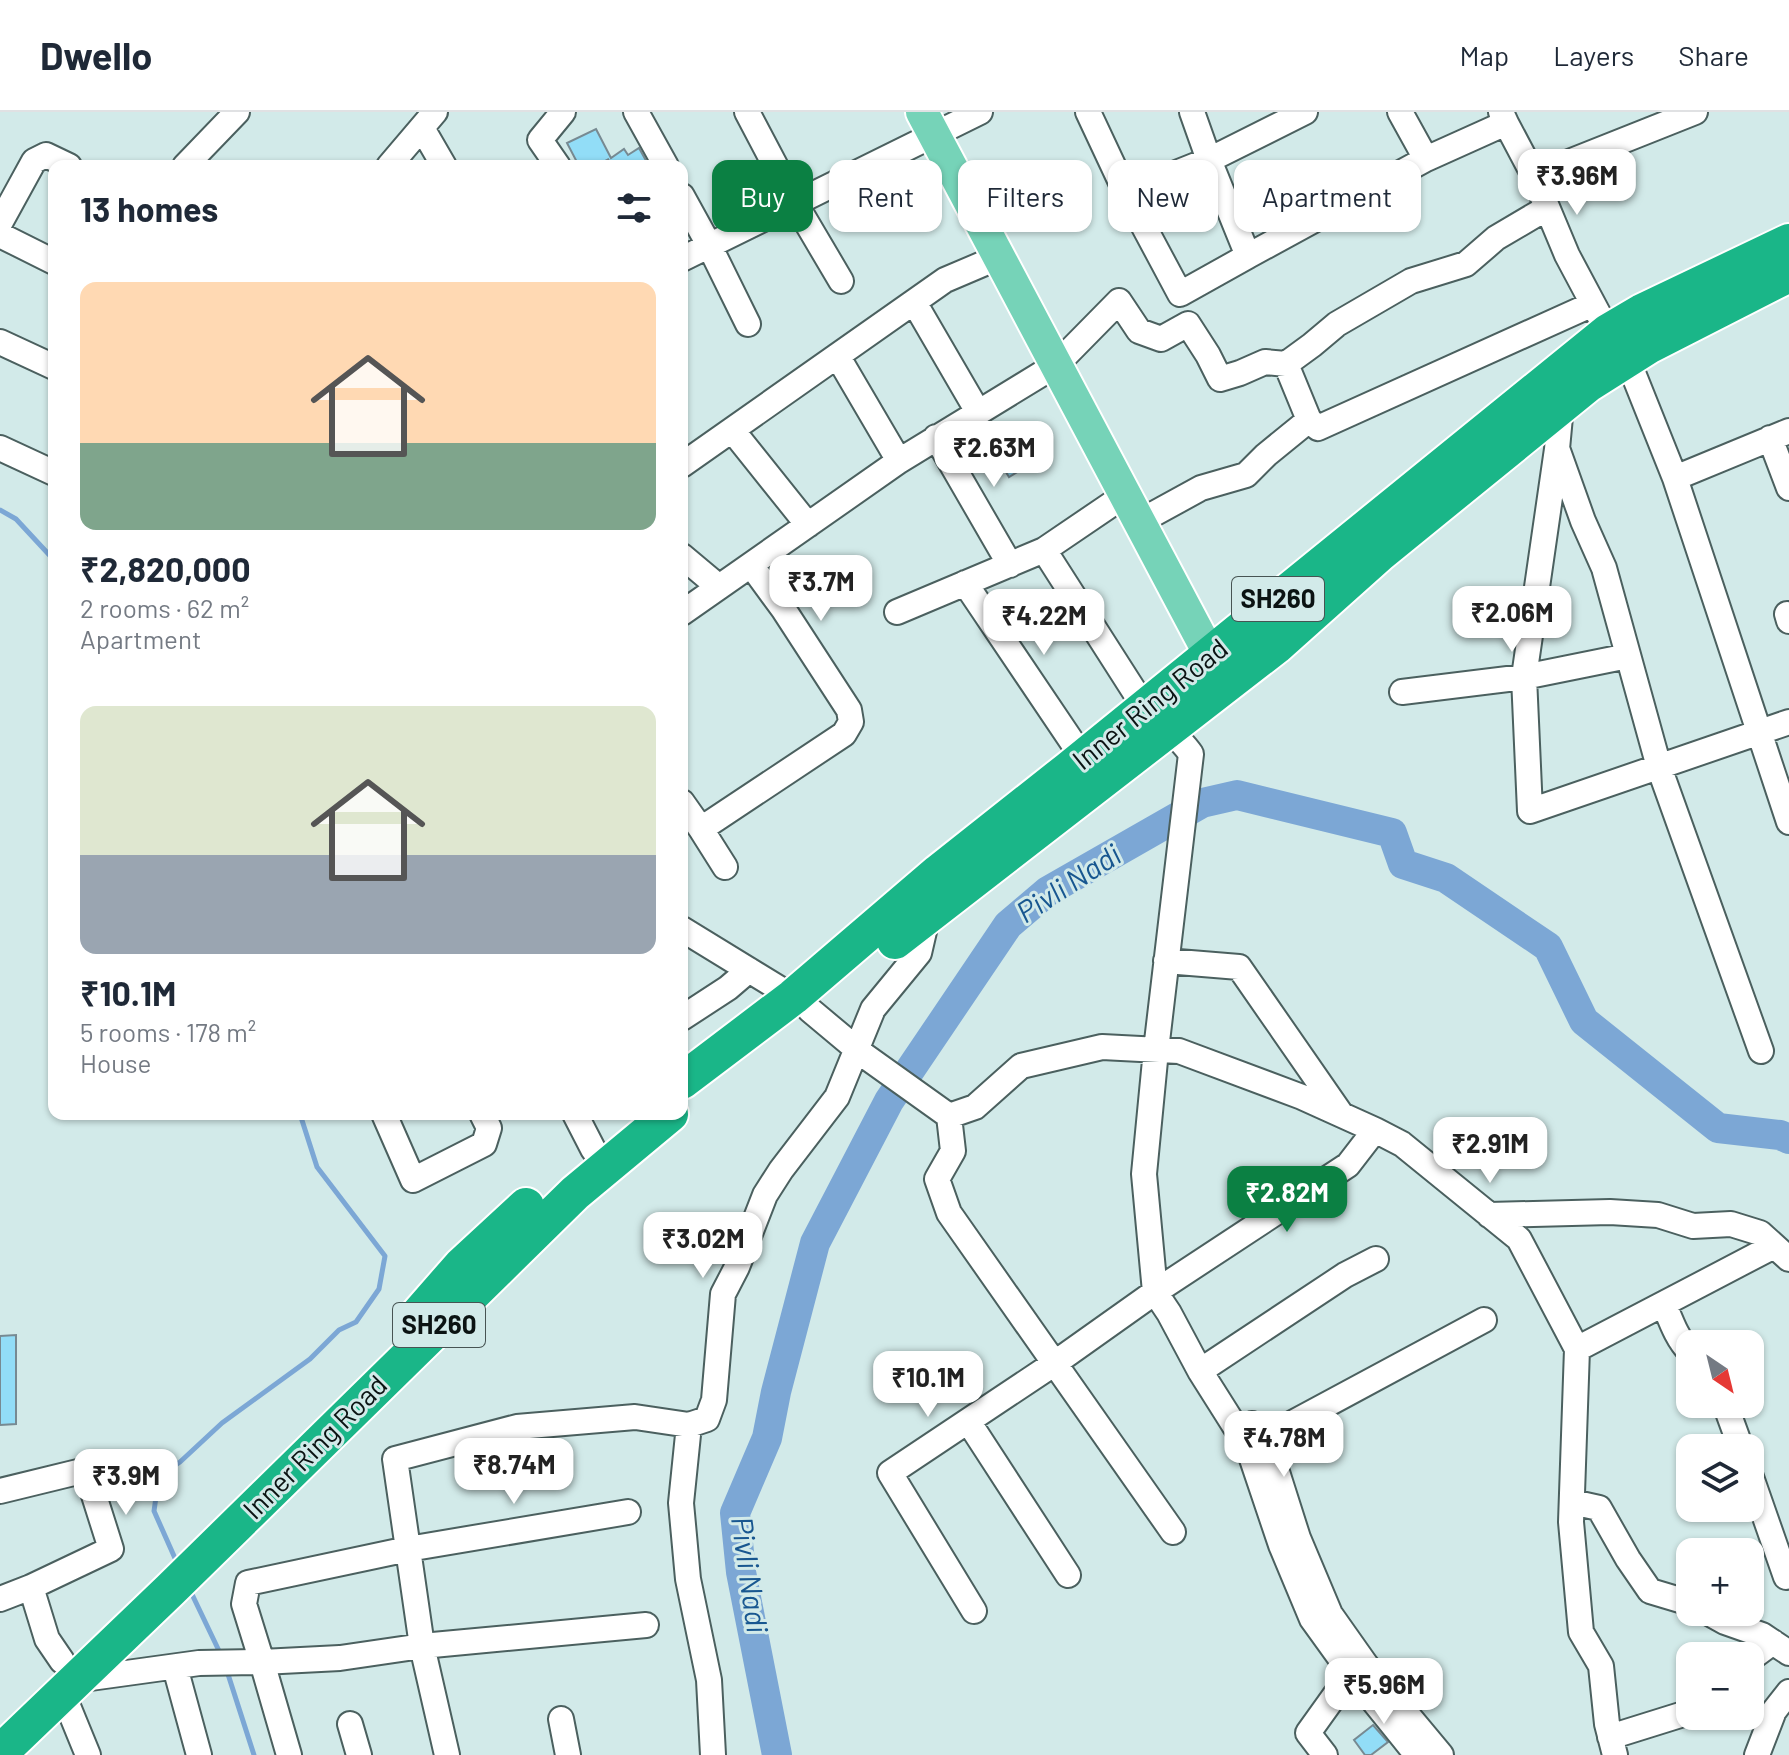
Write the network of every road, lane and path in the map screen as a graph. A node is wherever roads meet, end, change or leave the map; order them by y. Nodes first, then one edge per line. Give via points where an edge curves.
1 (237, 112) edge
2 (451, 112) edge
3 (563, 112) edge
4 (636, 112) edge
5 (747, 112) edge
6 (980, 112) edge
7 (1088, 112) edge
8 (1192, 112) edge
9 (1305, 112) edge
10 (1400, 112) edge
11 (1695, 112) edge
12 (1504, 118) edge
13 (928, 124) edge
14 (429, 126) edge
15 (1426, 159) junction
16 (56, 160) edge
17 (191, 160) edge
18 (395, 160) edge
19 (409, 160) edge
20 (442, 160) edge
21 (554, 160) edge
22 (663, 160) edge
23 (772, 160) edge
24 (1111, 160) edge
25 (1209, 160) joint
26 (1534, 176) junction
27 (1218, 182) edge
28 (813, 192) edge
29 (688, 207) edge
30 (1547, 208) junction
31 (0, 223) edge
32 (736, 232) edge
33 (812, 232) edge
34 (1147, 232) edge
35 (0, 235) edge
36 (1789, 242) edge
37 (709, 245) junction
38 (688, 256) edge
39 (1248, 256) junction
40 (999, 257) junction
41 (48, 259) edge
42 (1789, 274) edge
43 (841, 281) dead end
44 (1180, 294) junction
45 (914, 302) junction
46 (748, 324) dead end
47 (1188, 324) junction
48 (1609, 331) junction
49 (0, 342) edge
50 (838, 357) junction
51 (48, 364) edge
52 (1286, 364) junction
53 (1056, 365) junction
54 (1561, 406) junction
55 (978, 412) junction
56 (1309, 420) junction
57 (732, 430) junction
58 (1780, 434) edge
59 (936, 437) junction
60 (0, 448) edge
61 (1557, 449) junction
62 (688, 461) edge
63 (899, 461) junction
64 (48, 470) edge
65 (1675, 478) junction
66 (1789, 488) edge
67 (1132, 508) junction
68 (808, 525) junction
69 (1044, 550) junction
70 (688, 561) edge
71 (751, 565) junction
72 (1010, 565) junction
73 (965, 583) junction
74 (719, 587) junction
75 (688, 609) edge
76 (897, 612) dead end
77 (1628, 656) junction
78 (1216, 671) junction
79 (1524, 677) junction
80 (1402, 692) dead end
81 (1789, 722) edge
82 (1168, 730) junction
83 (1759, 733) junction
84 (1083, 758) junction
85 (1659, 767) junction
86 (688, 811) edge
87 (1789, 822) edge
88 (701, 829) junction
89 (725, 867) dead end
90 (928, 914) junction
91 (688, 933) edge
92 (1166, 961) junction
93 (749, 970) junction
94 (802, 1004) junction
95 (688, 1014) edge
96 (1156, 1050) junction
97 (1761, 1051) dead end
98 (861, 1052) junction
99 (688, 1076) edge
100 (688, 1099) edge
101 (949, 1116) junction
102 (1342, 1116) junction
103 (387, 1120) edge
104 (485, 1120) edge
105 (578, 1120) edge
106 (634, 1120) edge
107 (660, 1120) edge
108 (1375, 1130) junction
109 (600, 1158) junction
110 (1489, 1215) junction
111 (1781, 1252) edge
112 (1376, 1259) dead end
113 (1155, 1292) junction
114 (1664, 1304) junction
115 (1484, 1320) dead end
116 (1676, 1334) edge
117 (1577, 1349) junction
118 (1055, 1363) junction
119 (1206, 1367) junction
120 (968, 1421) junction
121 (689, 1425) junction
122 (1255, 1443) junction
123 (0, 1491) edge
124 (1572, 1502) junction
125 (628, 1512) dead end
126 (1764, 1514) edge
127 (1173, 1532) dead end
128 (408, 1549) junction
129 (170, 1569) junction
130 (1068, 1575) dead end
131 (1786, 1577) dead end
132 (31, 1587) junction
133 (0, 1599) edge
134 (1676, 1599) edge
135 (974, 1611) dead end
136 (646, 1625) dead end
137 (1736, 1626) edge
138 (422, 1646) junction
139 (1781, 1648) edge
140 (262, 1662) junction
141 (187, 1665) junction
142 (1351, 1673) junction
143 (67, 1678) junction
144 (1789, 1692) edge
145 (1676, 1718) edge
146 (561, 1719) dead end
147 (0, 1721) edge
148 (350, 1724) dead end
149 (1612, 1746) edge
150 (0, 1753) edge
151 (88, 1755) edge
152 (199, 1755) edge
153 (289, 1755) edge
154 (359, 1755) edge
155 (447, 1755) edge
156 (568, 1755) edge
157 (713, 1755) edge
158 (1325, 1755) edge
159 (1417, 1755) edge
160 (1441, 1755) edge
161 (1757, 1755) edge

1 - 17 street
2 - 14 street
3 - 21 street via 540,140
4 - 22 street
5 - 23 street
6 - 13 street
7 - 24 street
8 - 25 street
9 - 25 street
10 - 15 street
11 - 26 street
12 - 15 street
12 - 26 street
13 - 28 street
13 - 40 main road
14 - 18 street
14 - 19 street
14 - 20 street
15 - 39 street
16 - 31 street via 46,155 34,161
26 - 30 street
27 - 39 street
29 - 37 street
30 - 48 street
30 - 52 street via 1496,238 1466,264 1411,281 1337,324
32 - 37 street
33 - 43 street
34 - 44 street
35 - 41 street
36 - 48 highway, Inner Ring Road / SH260
37 - 38 street
37 - 46 street
39 - 44 street
40 - 45 street via 945,280
40 - 53 main road
42 - 48 highway, Inner Ring Road / SH260
44 - 47 street
45 - 50 street
45 - 55 street
47 - 52 street via 1220,379 1265,362
47 - 53 street via 1161,339 1139,331 1119,301
48 - 54 highway, Inner Ring Road / SH260 via 1588,384
48 - 56 street via 1318,428
48 - 65 street
48 - 78 highway, Inner Ring Road / SH260
49 - 51 street
50 - 57 street
50 - 63 street
52 - 56 street
53 - 55 street
53 - 67 main road
54 - 61 street
54 - 78 highway, Inner Ring Road / SH260 via 1379,554 1276,646
55 - 59 street
56 - 67 street via 1246,475
57 - 62 street
57 - 68 street
58 - 65 street
58 - 66 street
59 - 63 street
59 - 72 street
60 - 64 street
61 - 77 street via 1604,568
61 - 79 street
63 - 68 street
65 - 83 street
67 - 69 street
67 - 78 main road
68 - 71 street
69 - 72 street
69 - 82 street
70 - 74 street
71 - 74 street
71 - 88 street via 849,710 851,722 844,734
72 - 73 street
73 - 76 street
73 - 84 street
74 - 75 street
77 - 79 street
77 - 85 street
78 - 82 highway, Inner Ring Road / SH260
79 - 80 street
79 - 85 street via 1530,811
81 - 83 street
82 - 84 highway, Inner Ring Road / SH260
82 - 90 highway, Inner Ring Road / SH260
82 - 92 street via 1173,910
83 - 85 street
83 - 87 street
84 - 94 highway, Inner Ring Road / SH260 via 939,872
85 - 97 street
86 - 88 street
88 - 89 street
90 - 94 highway, Inner Ring Road / SH260
90 - 98 street via 919,953 873,1009
91 - 93 street
92 - 96 street
92 - 102 street via 1239,967
93 - 94 street
93 - 95 street
94 - 98 street
94 - 99 highway, Inner Ring Road / SH260 via 748,1029
94 - 100 highway, Inner Ring Road / SH260
96 - 101 street via 1102,1047 1021,1066 975,1107
96 - 102 street via 1179,1051
96 - 113 street via 1144,1174
98 - 101 street
98 - 121 street via 837,1097 765,1195 723,1294 714,1400 707,1419
101 - 118 street via 953,1151 937,1179 949,1213
102 - 108 street
103 - 104 street via 413,1180 484,1144 489,1128
105 - 109 street
106 - 109 highway, Inner Ring Road / SH260
107 - 109 highway, Inner Ring Road / SH260
108 - 110 street via 1402,1144
108 - 113 street via 1348,1165
109 - 129 highway, Inner Ring Road / SH260 via 575,1193 215,1546
109 - 129 highway, Inner Ring Road / SH260 via 560,1175 461,1266
110 - 111 street via 1610,1212 1658,1215 1693,1226 1731,1224 1760,1233
110 - 117 street via 1519,1239
111 - 114 street
112 - 119 street
113 - 118 street
113 - 119 street
114 - 116 street
114 - 117 street
115 - 122 street
117 - 124 street
118 - 120 street
118 - 127 street
119 - 122 street
120 - 130 street
120 - 135 street via 890,1473
121 - 128 street via 635,1417 517,1427 395,1459
121 - 157 street via 681,1503 688,1579 709,1680
122 - 142 street via 1281,1545 1312,1619
122 - 160 street via 1277,1472 1330,1614
123 - 132 street via 86,1470 95,1496 111,1549
124 - 134 street via 1599,1508 1650,1591
124 - 149 street via 1581,1632 1601,1666
125 - 128 street
126 - 131 street
128 - 138 street
128 - 140 street via 248,1583 244,1604
129 - 143 highway, Inner Ring Road / SH260
132 - 133 street
132 - 143 street via 47,1639
136 - 138 street
137 - 139 street
138 - 140 street
138 - 155 street
140 - 141 street
140 - 153 street
141 - 143 street
141 - 152 street
142 - 158 street via 1308,1733
142 - 159 street
143 - 147 highway, Inner Ring Road / SH260
143 - 150 highway, Inner Ring Road / SH260
143 - 151 street
144 - 161 street via 1774,1711
145 - 149 street
146 - 156 street
148 - 154 street

